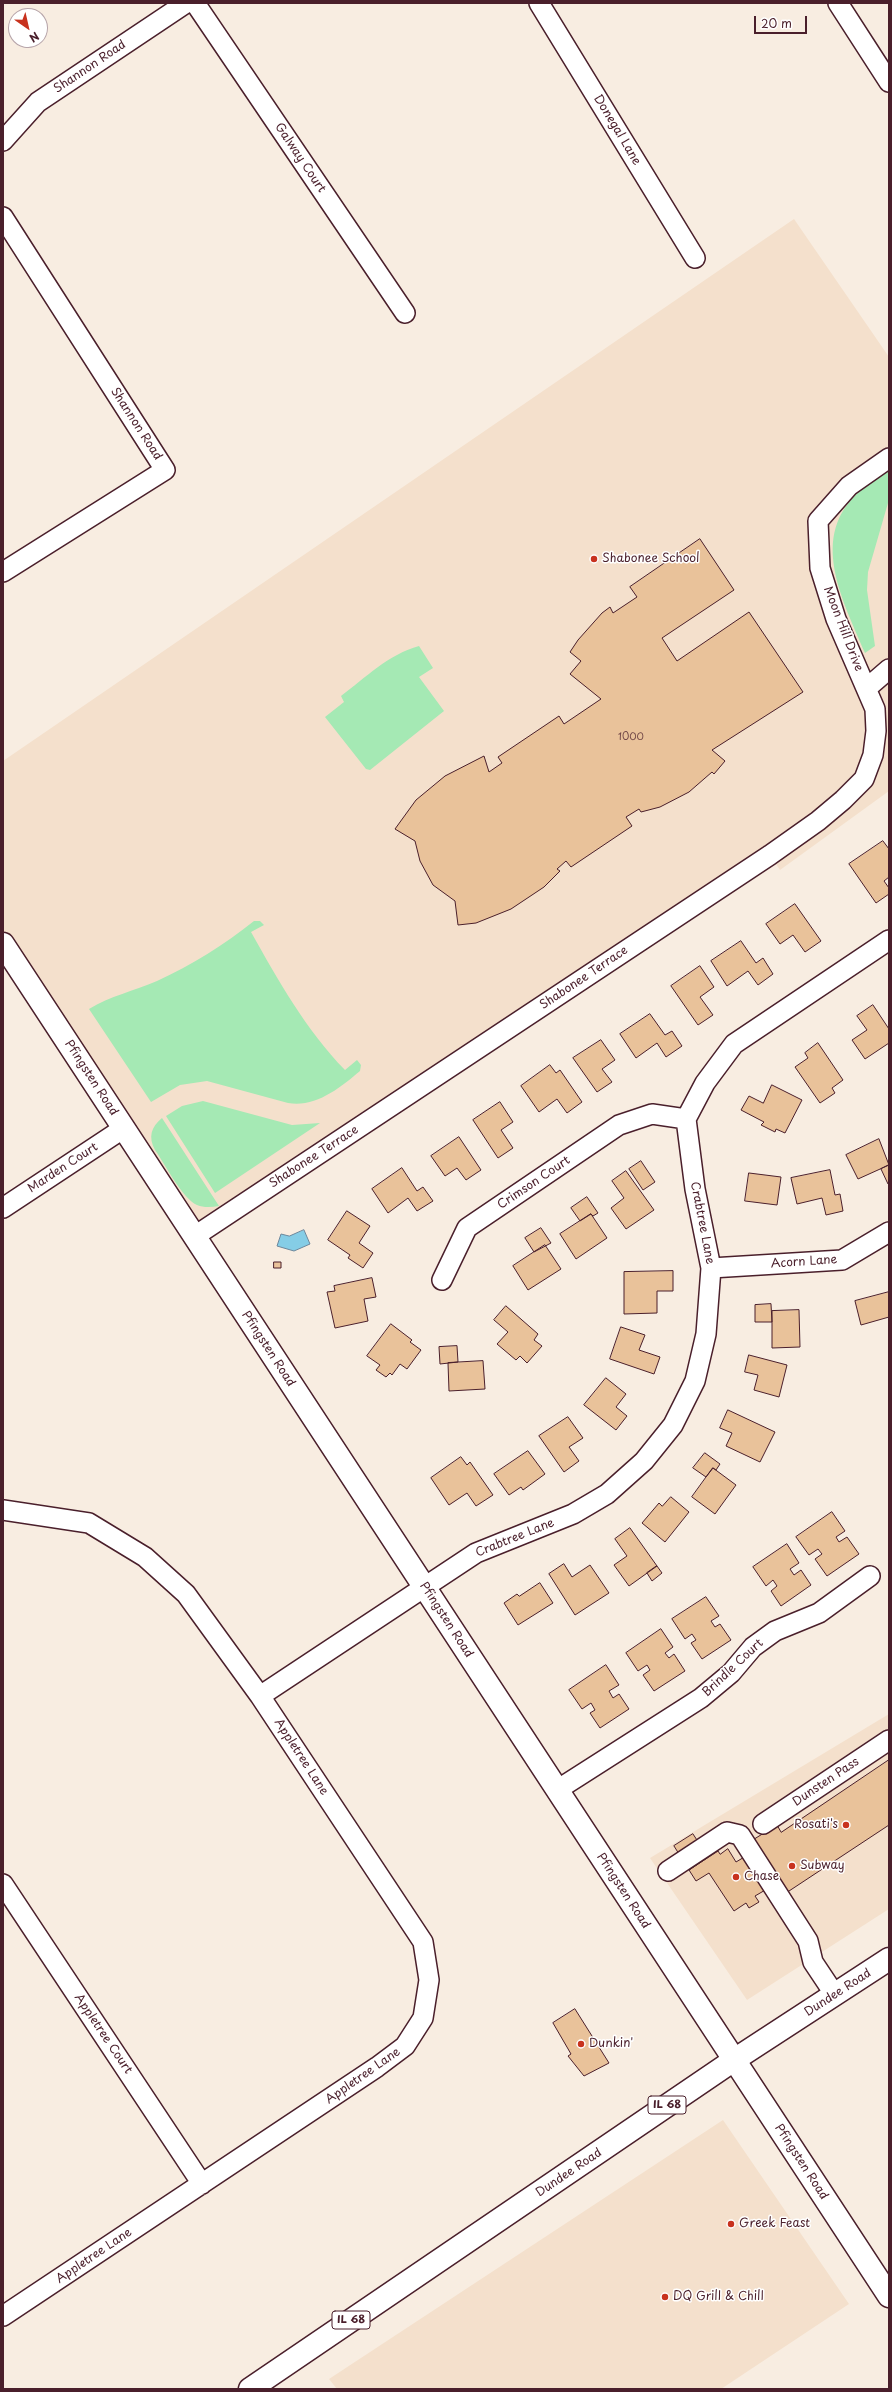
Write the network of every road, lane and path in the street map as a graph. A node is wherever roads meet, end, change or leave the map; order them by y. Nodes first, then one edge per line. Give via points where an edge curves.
1 (186, 3) edge
2 (195, 3) edge
3 (539, 3) edge
4 (838, 3) edge
5 (889, 82) edge
6 (3, 141) edge
7 (3, 218) edge
8 (695, 258) dead end
9 (405, 313) dead end
10 (889, 458) edge
11 (3, 572) edge
12 (889, 669) edge
13 (867, 688) junction
14 (889, 940) edge
15 (3, 944) edge
16 (686, 1119) junction
17 (124, 1128) junction
18 (3, 1208) edge
19 (889, 1232) edge
20 (195, 1236) junction
21 (711, 1268) junction
22 (442, 1280) dead end
23 (3, 1510) edge
24 (870, 1576) dead end
25 (424, 1586) junction
26 (260, 1696) junction
27 (889, 1740) edge
28 (557, 1790) junction
29 (763, 1824) dead end
30 (668, 1871) dead end
31 (3, 1884) edge
32 (889, 1959) edge
33 (835, 1995) junction
34 (734, 2060) junction
35 (202, 2184) junction
36 (889, 2296) edge
37 (3, 2316) edge
38 (250, 2389) edge

1 - 6 street, Shannon Road via 38,102
2 - 9 street, Galway Court
3 - 8 street, Donegal Lane
4 - 5 street
7 - 11 street, Shannon Road via 165,470
10 - 13 street, Moon Hill Drive via 849,486 818,521 820,568 836,619
12 - 13 street
13 - 20 street, Shabonee Terrace via 875,709 873,755 864,778 818,821
14 - 16 street via 734,1044 705,1083
15 - 17 main road, Pfingsten Road
16 - 21 street, Crabtree Lane via 695,1188
16 - 22 street, Crimson Court via 652,1114 619,1125 467,1228
17 - 18 street, Marden Court
17 - 20 main road, Pfingsten Road
19 - 21 street, Acorn Lane via 842,1260
20 - 25 main road, Pfingsten Road
21 - 25 street, Crabtree Lane via 706,1334 695,1381 673,1425 644,1461 607,1494 573,1514 476,1553
23 - 26 street via 89,1523 145,1557 186,1594
24 - 28 street, Brindle Court via 819,1613 775,1631 753,1647 731,1673 701,1698
25 - 26 street, Crabtree Lane
25 - 28 main road, Pfingsten Road
26 - 35 street, Appletree Lane via 423,1942 429,1980 423,2018 405,2046
27 - 29 street, Dunsten Pass
28 - 34 main road, Pfingsten Road
30 - 33 street via 727,1832 740,1835 808,1941 813,1962
31 - 35 street, Appletree Court
32 - 33 main road, Dundee Road / IL 68
33 - 34 main road, Dundee Road / IL 68
34 - 36 main road, Pfingsten Road
34 - 38 main road, Dundee Road / IL 68
35 - 37 street, Appletree Lane

